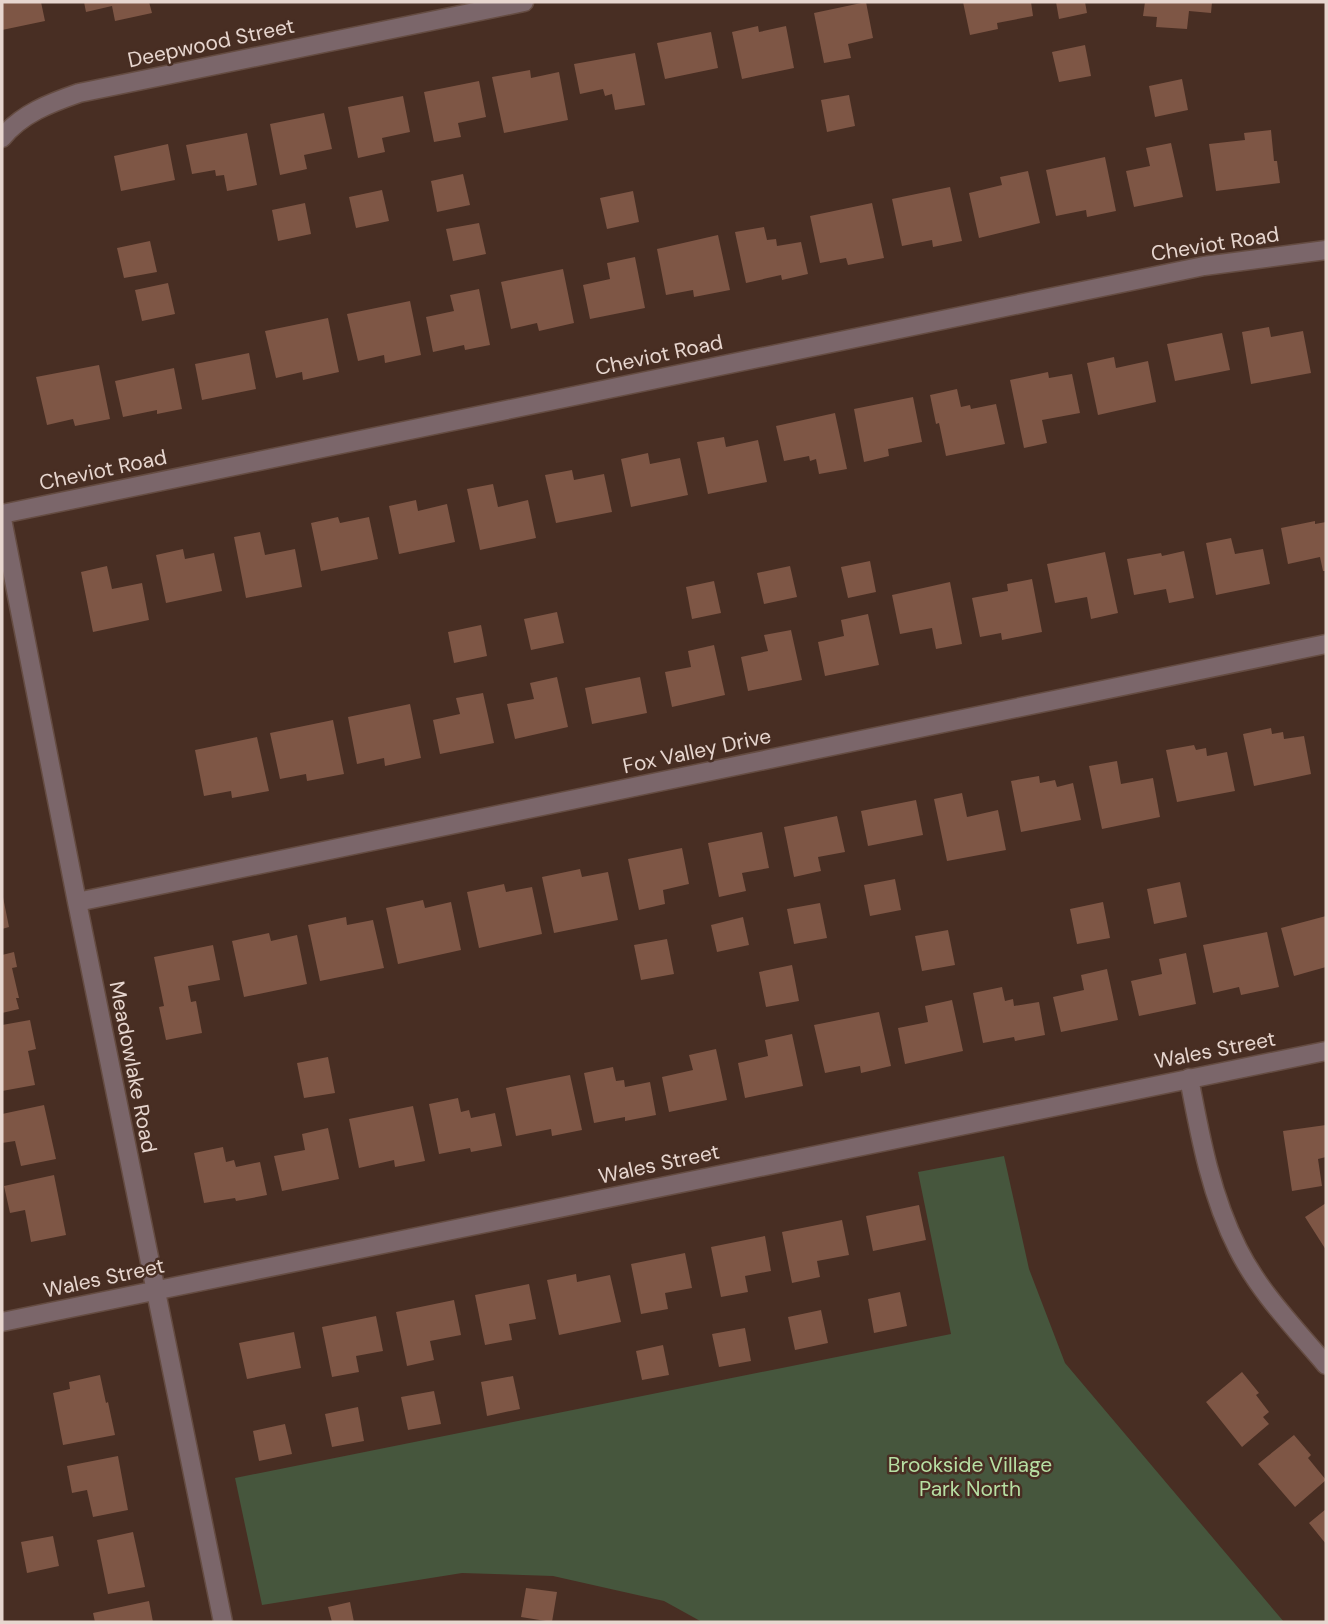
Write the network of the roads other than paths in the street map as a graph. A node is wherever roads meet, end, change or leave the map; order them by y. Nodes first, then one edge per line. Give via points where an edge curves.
1 (524, 2) edge
2 (2, 138) edge
3 (1326, 250) edge
4 (2, 517) edge
5 (1326, 644) edge
6 (77, 902) junction
7 (1326, 1051) edge
8 (1189, 1078) junction
9 (155, 1290) junction
10 (2, 1322) edge
11 (1326, 1365) edge
12 (223, 1622) edge

1 - 2 street, Deepwood Street via 79,93 30,113
3 - 4 street, Cheviot Road via 1205,266
4 - 6 street, Meadowlake Road
5 - 6 street, Fox Valley Drive
6 - 9 street, Meadowlake Road
7 - 8 street, Wales Street
8 - 9 street, Wales Street
8 - 11 street via 1215,1193 1238,1248 1269,1298
9 - 10 street, Wales Street
9 - 12 street, Meadowlake Road

